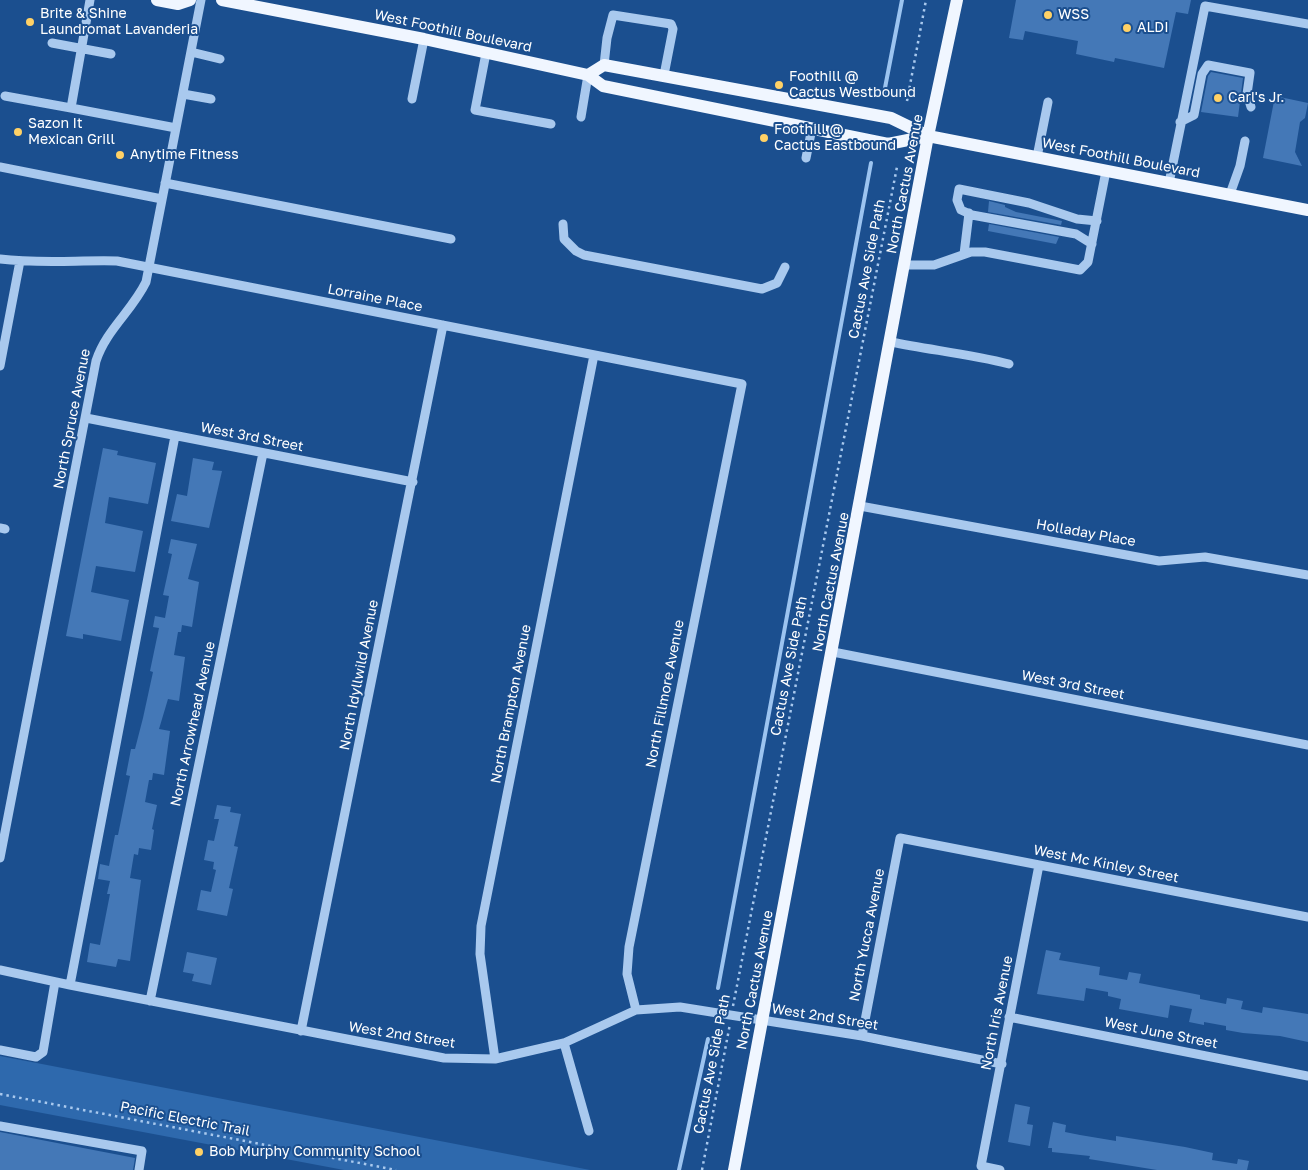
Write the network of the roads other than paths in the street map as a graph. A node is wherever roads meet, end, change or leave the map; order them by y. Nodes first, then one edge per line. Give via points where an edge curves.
1 (90, 0) edge
2 (158, 0) edge
3 (190, 0) edge
4 (201, 0) edge
5 (222, 0) edge
6 (957, 0) edge
7 (1308, 24) edge
8 (424, 39) junction
9 (52, 43) dead end
10 (81, 48) junction
11 (191, 52) junction
12 (486, 52) junction
13 (111, 54) dead end
14 (220, 59) dead end
15 (604, 65) junction
16 (588, 75) junction
17 (664, 75) junction
18 (183, 94) junction
19 (5, 96) dead end
20 (211, 99) dead end
21 (412, 100) dead end
22 (1048, 102) dead end
23 (1251, 107) dead end
24 (71, 108) junction
25 (581, 116) dead end
26 (1180, 122) junction
27 (550, 124) dead end
28 (176, 128) junction
29 (812, 128) junction
30 (928, 136) junction
31 (1245, 140) dead end
32 (1038, 157) junction
33 (806, 158) dead end
34 (0, 167) edge
35 (1106, 170) junction
36 (165, 183) junction
37 (1169, 183) junction
38 (1230, 194) junction
39 (162, 199) junction
40 (1308, 210) edge
41 (969, 213) junction
42 (1097, 221) junction
43 (563, 224) dead end
44 (451, 239) dead end
45 (1092, 244) junction
46 (960, 255) junction
47 (0, 259) edge
48 (20, 262) junction
49 (905, 265) junction
50 (785, 267) dead end
51 (148, 269) junction
52 (443, 324) junction
53 (891, 342) junction
54 (594, 355) junction
55 (1009, 364) dead end
56 (0, 366) edge
57 (742, 384) joint
58 (86, 418) junction
59 (175, 436) junction
60 (263, 453) junction
61 (413, 482) junction
62 (860, 506) junction
63 (1308, 575) edge
64 (833, 652) junction
65 (1308, 745) edge
66 (900, 838) joint
67 (0, 858) edge
68 (1039, 865) junction
69 (1308, 917) edge
70 (0, 970) edge
71 (55, 982) junction
72 (70, 985) junction
73 (150, 1001) junction
74 (636, 1010) junction
75 (1009, 1017) junction
76 (763, 1021) junction
77 (301, 1031) junction
78 (862, 1036) junction
79 (564, 1043) junction
80 (0, 1050) edge
81 (495, 1059) junction
82 (1002, 1064) junction
83 (1308, 1076) edge
84 (0, 1126) edge
85 (589, 1131) dead end
86 (139, 1170) edge
87 (734, 1170) edge
88 (1000, 1170) edge

1 - 10 street
2 - 3 main road via 178,4
4 - 11 street, North Spruce Avenue
5 - 8 main road, West Foothill Boulevard
6 - 30 main road, North Cactus Avenue
7 - 26 street via 1205,6
8 - 12 main road, West Foothill Boulevard
8 - 21 street
9 - 10 street
10 - 13 street
10 - 24 street
11 - 14 street
11 - 18 street, North Spruce Avenue
12 - 16 main road, West Foothill Boulevard
12 - 27 street via 475,110
15 - 16 main road
15 - 17 main road, West Foothill Boulevard
15 - 17 street via 613,15 671,24 673,29
16 - 25 street
16 - 29 main road, West Foothill Boulevard via 603,86
17 - 30 main road, West Foothill Boulevard via 891,118
18 - 20 street
18 - 28 street, North Spruce Avenue
19 - 24 street
22 - 32 street
23 - 26 street via 1248,94 1250,73 1208,65 1202,74 1194,115
24 - 28 street
26 - 37 street
28 - 36 street, North Spruce Avenue
29 - 30 main road, West Foothill Boulevard via 888,144
29 - 33 street
30 - 32 main road, West Foothill Boulevard
30 - 49 main road, North Cactus Avenue
31 - 38 street
32 - 35 main road, West Foothill Boulevard
34 - 39 street
35 - 37 main road, West Foothill Boulevard
35 - 42 street
36 - 39 street, North Spruce Avenue
36 - 44 street
37 - 38 main road, West Foothill Boulevard
38 - 40 main road, West Foothill Boulevard
39 - 51 street, North Spruce Avenue
41 - 42 street via 961,210 957,200 960,189 1029,203 1077,219
41 - 45 street via 1076,234
41 - 46 street
42 - 45 street
43 - 50 street via 564,239 576,252 762,289 777,283
45 - 46 street via 1088,262 1080,270 985,252
46 - 49 street via 934,265
47 - 48 street, Lorraine Place
48 - 51 street, Lorraine Place via 117,261
48 - 56 street
49 - 53 main road, North Cactus Avenue
51 - 52 street, Lorraine Place
51 - 58 street, North Spruce Avenue via 140,295 101,345
52 - 54 street, Lorraine Place
52 - 61 street, North Idyllwild Avenue
53 - 55 street
53 - 62 main road, North Cactus Avenue
54 - 57 street, Lorraine Place
54 - 81 street, North Brampton Avenue via 481,926 480,954
57 - 74 street, North Fillmore Avenue via 628,947 627,974
58 - 59 street, West 3rd Street
58 - 67 street, North Spruce Avenue
59 - 60 street, West 3rd Street
59 - 72 street
60 - 61 street, West 3rd Street
60 - 73 street, North Arrowhead Avenue
61 - 77 street, North Idyllwild Avenue
62 - 63 street, Holladay Place via 1159,561 1206,556
62 - 64 main road, North Cactus Avenue
64 - 65 street, West 3rd Street
64 - 76 main road, North Cactus Avenue
66 - 68 street, West Mc Kinley Street
66 - 78 street, North Yucca Avenue
68 - 69 street, West Mc Kinley Street
68 - 75 street, North Iris Avenue
70 - 71 street, West 2nd Street
71 - 72 street, West 2nd Street
71 - 80 street via 43,1052 36,1057
72 - 73 street, West 2nd Street
73 - 77 street, West 2nd Street
74 - 76 street, West 2nd Street via 680,1007
74 - 79 street, West 2nd Street
75 - 82 street, North Iris Avenue
75 - 83 street, West June Street
76 - 78 street, West 2nd Street
76 - 87 main road, North Cactus Avenue
77 - 81 street, West 2nd Street via 444,1058
78 - 82 street, West 2nd Street
79 - 81 street, West 2nd Street
79 - 85 street
82 - 88 street, North Iris Avenue via 981,1166
84 - 86 street via 142,1151

